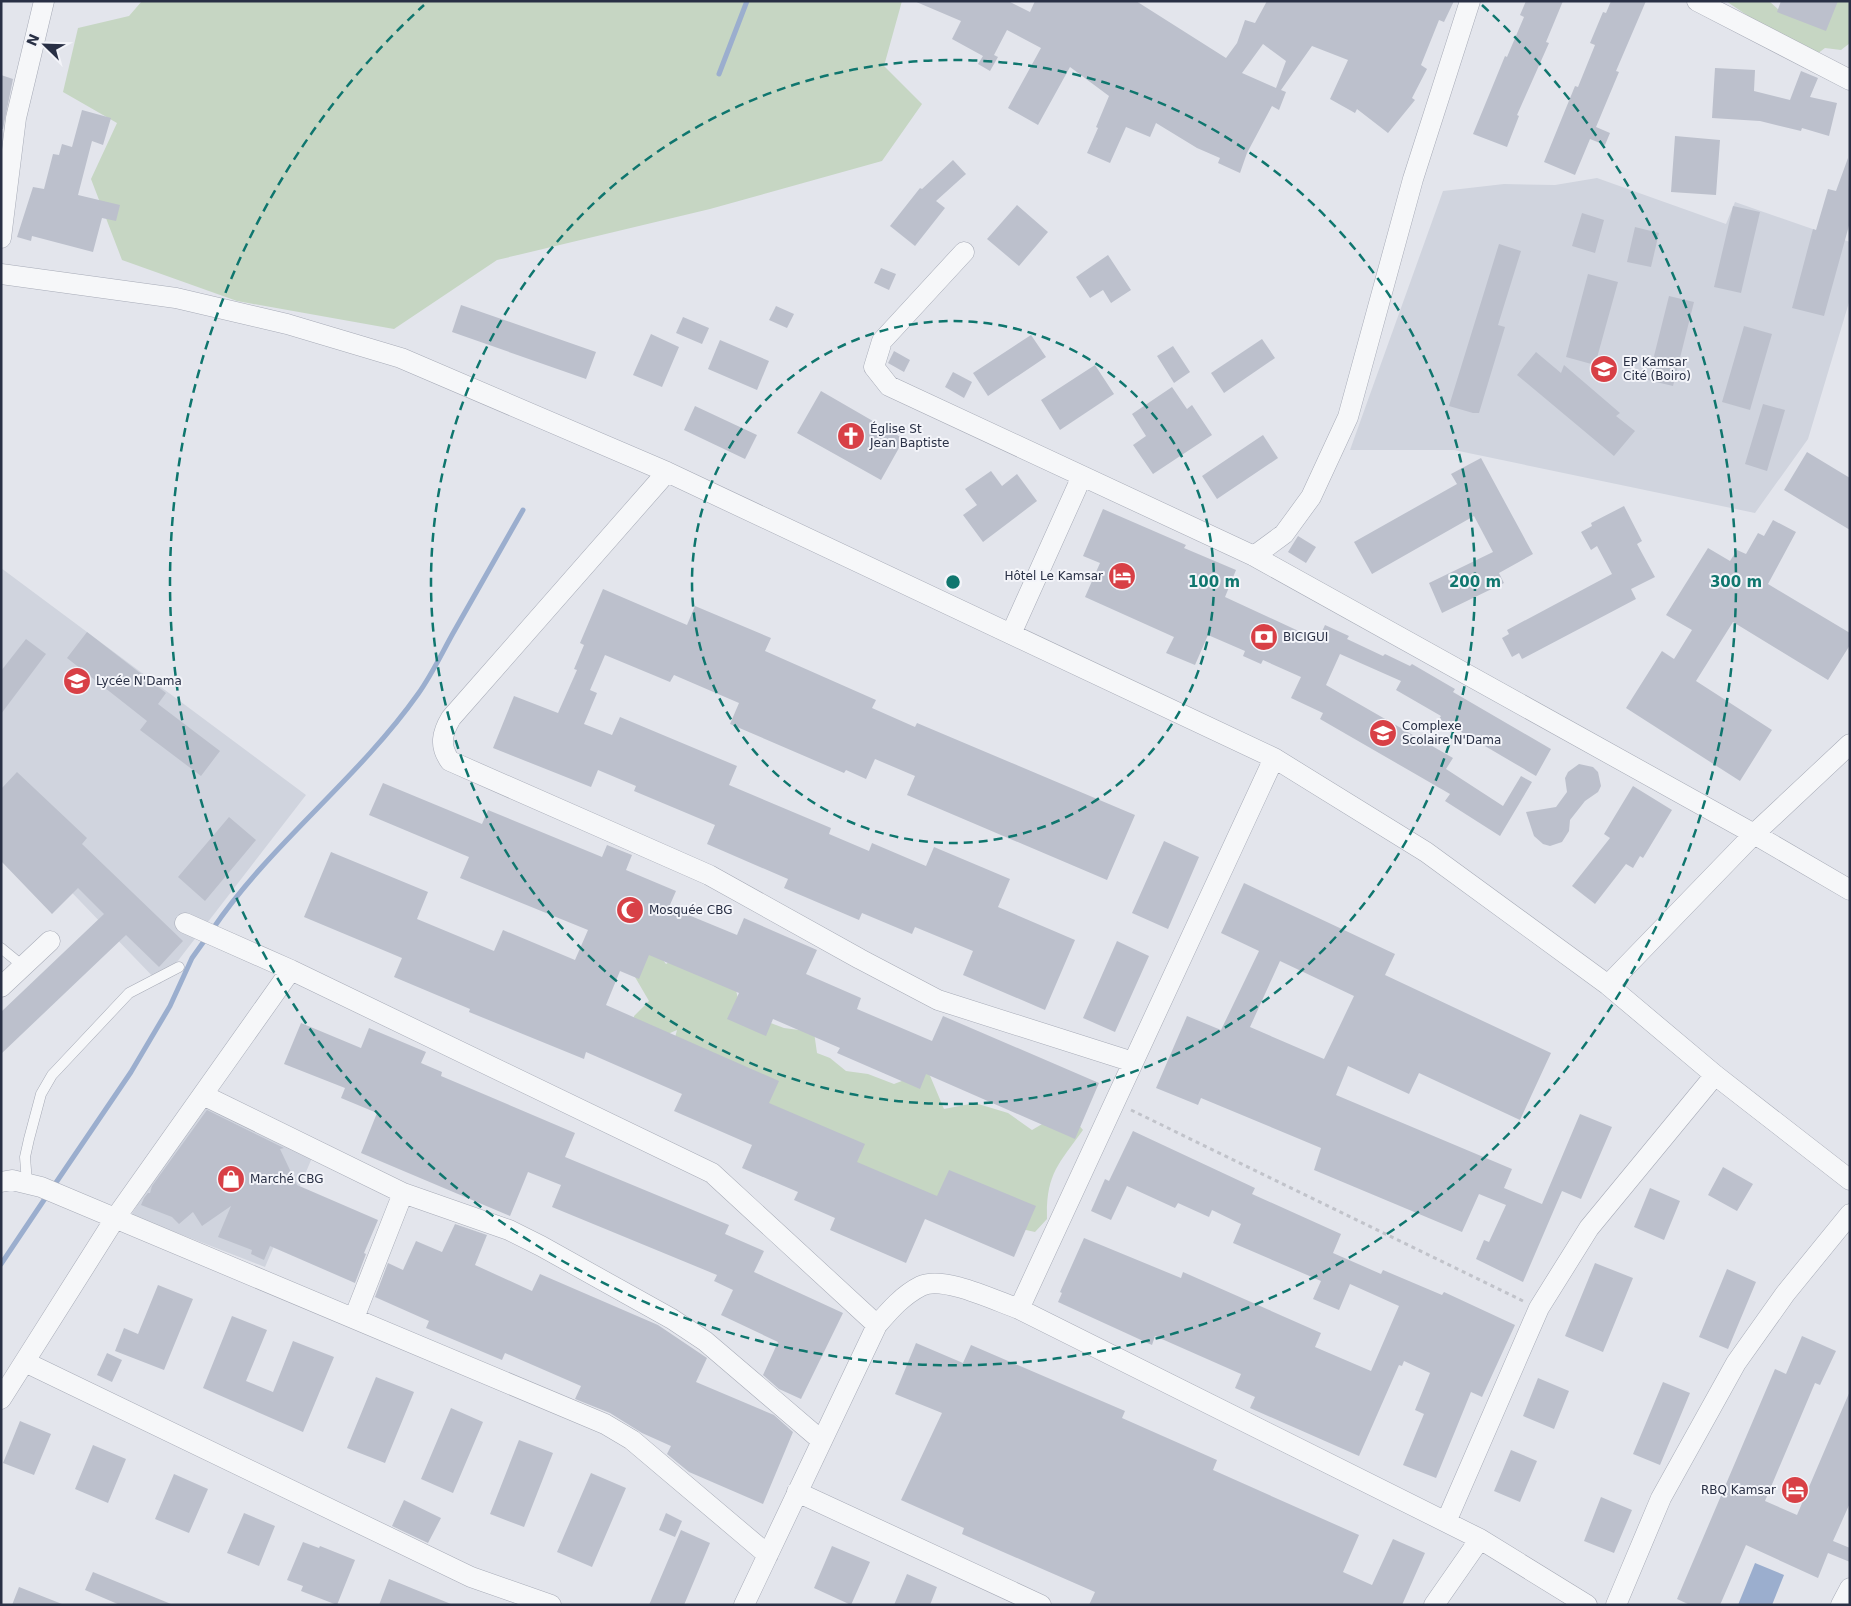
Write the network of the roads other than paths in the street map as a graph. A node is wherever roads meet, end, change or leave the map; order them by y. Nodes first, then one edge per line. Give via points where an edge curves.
1 (44, 1) edge
2 (1470, 1) edge
3 (1697, 1) edge
4 (1848, 75) edge
5 (1, 238) edge
6 (964, 252) dead end
7 (1, 274) edge
8 (667, 472) junction
9 (1082, 476) junction
10 (1254, 556) junction
11 (1010, 634) junction
12 (1850, 744) edge
13 (1274, 758) junction
14 (1754, 834) junction
15 (1850, 890) edge
16 (185, 923) dead end
17 (50, 941) dead end
18 (1, 948) edge
19 (23, 966) junction
20 (179, 967) dead end
21 (284, 967) junction
22 (1608, 985) junction
23 (1, 986) edge
24 (1133, 1062) junction
25 (1715, 1075) junction
26 (203, 1095) junction
27 (1850, 1180) edge
28 (1, 1182) edge
29 (34, 1185) junction
30 (403, 1193) junction
31 (1850, 1214) edge
32 (109, 1215) junction
33 (1019, 1309) junction
34 (354, 1318) junction
35 (877, 1324) junction
36 (25, 1362) junction
37 (1, 1398) edge
38 (822, 1441) junction
39 (797, 1492) junction
40 (1446, 1522) junction
41 (1480, 1539) junction
42 (768, 1556) junction
43 (1850, 1588) edge
44 (551, 1605) edge
45 (744, 1605) edge
46 (1041, 1605) edge
47 (1434, 1605) edge
48 (1587, 1605) edge
49 (1616, 1605) edge
50 (1841, 1605) edge

1 - 5 street via 16,118
2 - 10 street via 1414,179 1348,417 1311,498 1284,534
3 - 4 street
6 - 9 street via 882,341 874,367 889,386
7 - 8 street via 176,298 287,324 401,358
8 - 11 street
8 - 24 street via 451,718 442,740 450,761 709,875 938,1000
9 - 10 street
9 - 11 street
10 - 14 street
11 - 13 street
12 - 14 street
13 - 22 street via 1426,852
13 - 24 street
14 - 15 street
14 - 22 street
16 - 21 street
17 - 19 street
18 - 19 lane
19 - 23 street
20 - 29 lane via 129,993 52,1075 41,1094 25,1157
21 - 26 street
21 - 35 street via 712,1173
22 - 25 street
24 - 33 street
25 - 27 street
25 - 40 street via 1589,1228 1539,1308
26 - 30 street
26 - 32 street
28 - 29 street via 12,1180
29 - 32 street
30 - 34 street
30 - 38 street via 508,1230 672,1319 705,1341
31 - 49 street via 1785,1294 1736,1363 1661,1498
32 - 34 street
32 - 36 street
33 - 35 street via 952,1284 923,1285 900,1300
33 - 40 street
34 - 42 street via 605,1424 632,1440
35 - 38 street
36 - 37 street
36 - 44 street via 472,1577
38 - 39 street
39 - 42 street
39 - 46 street
40 - 41 street
41 - 47 street
41 - 48 street
42 - 45 street
43 - 50 street

